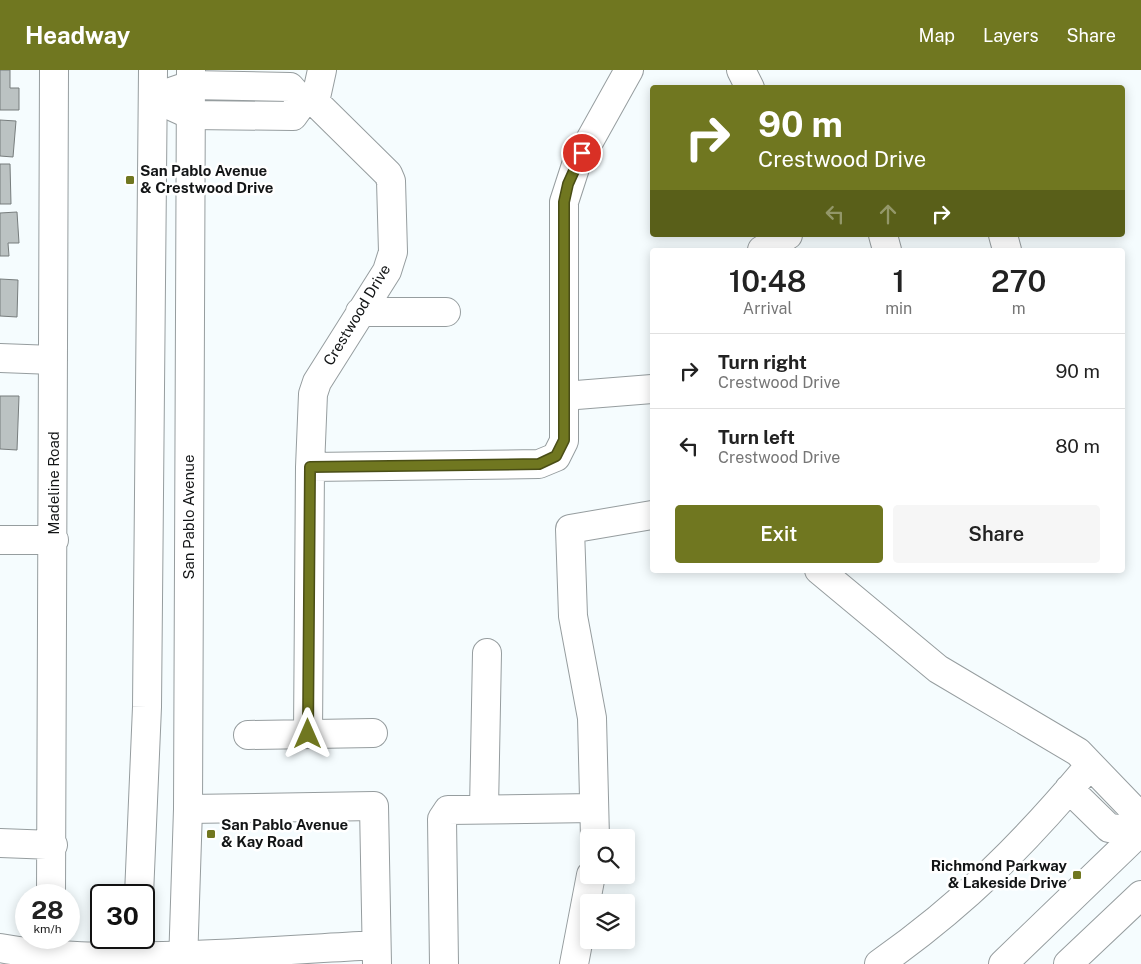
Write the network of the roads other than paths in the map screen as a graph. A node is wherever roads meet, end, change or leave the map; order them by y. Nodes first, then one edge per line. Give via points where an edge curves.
1 (54, 70) edge
2 (153, 70) edge
3 (322, 70) edge
4 (629, 70) edge
5 (741, 70) edge
6 (191, 78) edge
7 (748, 85) edge
8 (153, 98) junction
9 (309, 102) junction
10 (191, 115) junction
11 (785, 237) edge
12 (765, 248) edge
13 (360, 312) junction
14 (446, 312) dead end
15 (0, 358) edge
16 (54, 360) junction
17 (650, 389) edge
18 (564, 396) junction
19 (310, 467) junction
20 (650, 515) edge
21 (0, 540) edge
22 (54, 540) junction
23 (823, 573) edge
24 (487, 653) dead end
25 (373, 733) dead end
26 (308, 734) junction
27 (248, 735) dead end
28 (1090, 765) junction
29 (1069, 789) junction
30 (594, 808) junction
31 (188, 809) junction
32 (484, 809) junction
33 (595, 829) edge
34 (1141, 831) edge
35 (0, 843) edge
36 (53, 845) junction
37 (52, 884) edge
38 (139, 884) edge
39 (589, 884) edge
40 (1141, 895) edge
41 (0, 948) edge
42 (15, 948) edge
43 (80, 949) edge
44 (137, 953) edge
45 (377, 954) edge
46 (228, 959) edge
47 (184, 960) edge
48 (444, 964) edge
49 (574, 964) edge
50 (879, 964) edge
51 (1003, 964) edge
52 (1068, 964) edge

1 - 16 main road, Madeline Road
2 - 8 main road
3 - 9 main road
4 - 18 main road via 576,164 564,202
5 - 7 main road
6 - 8 main road, Crestwood Drive
6 - 9 main road, Crestwood Drive via 290,87
6 - 10 main road, San Pablo Avenue
8 - 10 main road
8 - 38 main road via 147,707
9 - 10 main road via 293,116
9 - 13 main road, Crestwood Drive via 383,167 391,181 393,252
10 - 31 main road, San Pablo Avenue
11 - 12 main road
13 - 14 main road
13 - 19 main road, Crestwood Drive via 325,367 313,394
15 - 16 main road
16 - 22 main road, Madeline Road
17 - 18 main road
18 - 19 main road via 564,440 556,456 539,464
19 - 26 main road, Crestwood Drive
20 - 30 main road via 570,529 573,616 592,718
21 - 22 main road
22 - 36 main road, Madeline Road
23 - 28 main road via 938,669 1078,752
24 - 32 main road
25 - 26 main road
26 - 27 main road
28 - 29 main road
28 - 34 main road via 1132,808
29 - 34 main road via 1109,828
29 - 50 main road via 988,877 933,925
30 - 32 main road
30 - 33 main road
31 - 45 main road via 374,806
31 - 47 main road, San Pablo Avenue
32 - 48 main road via 448,810 442,819
34 - 51 main road
35 - 36 main road
36 - 37 main road, Madeline Road
39 - 49 main road
40 - 52 main road
41 - 42 main road
43 - 44 main road
44 - 47 main road
45 - 46 main road
46 - 47 main road

